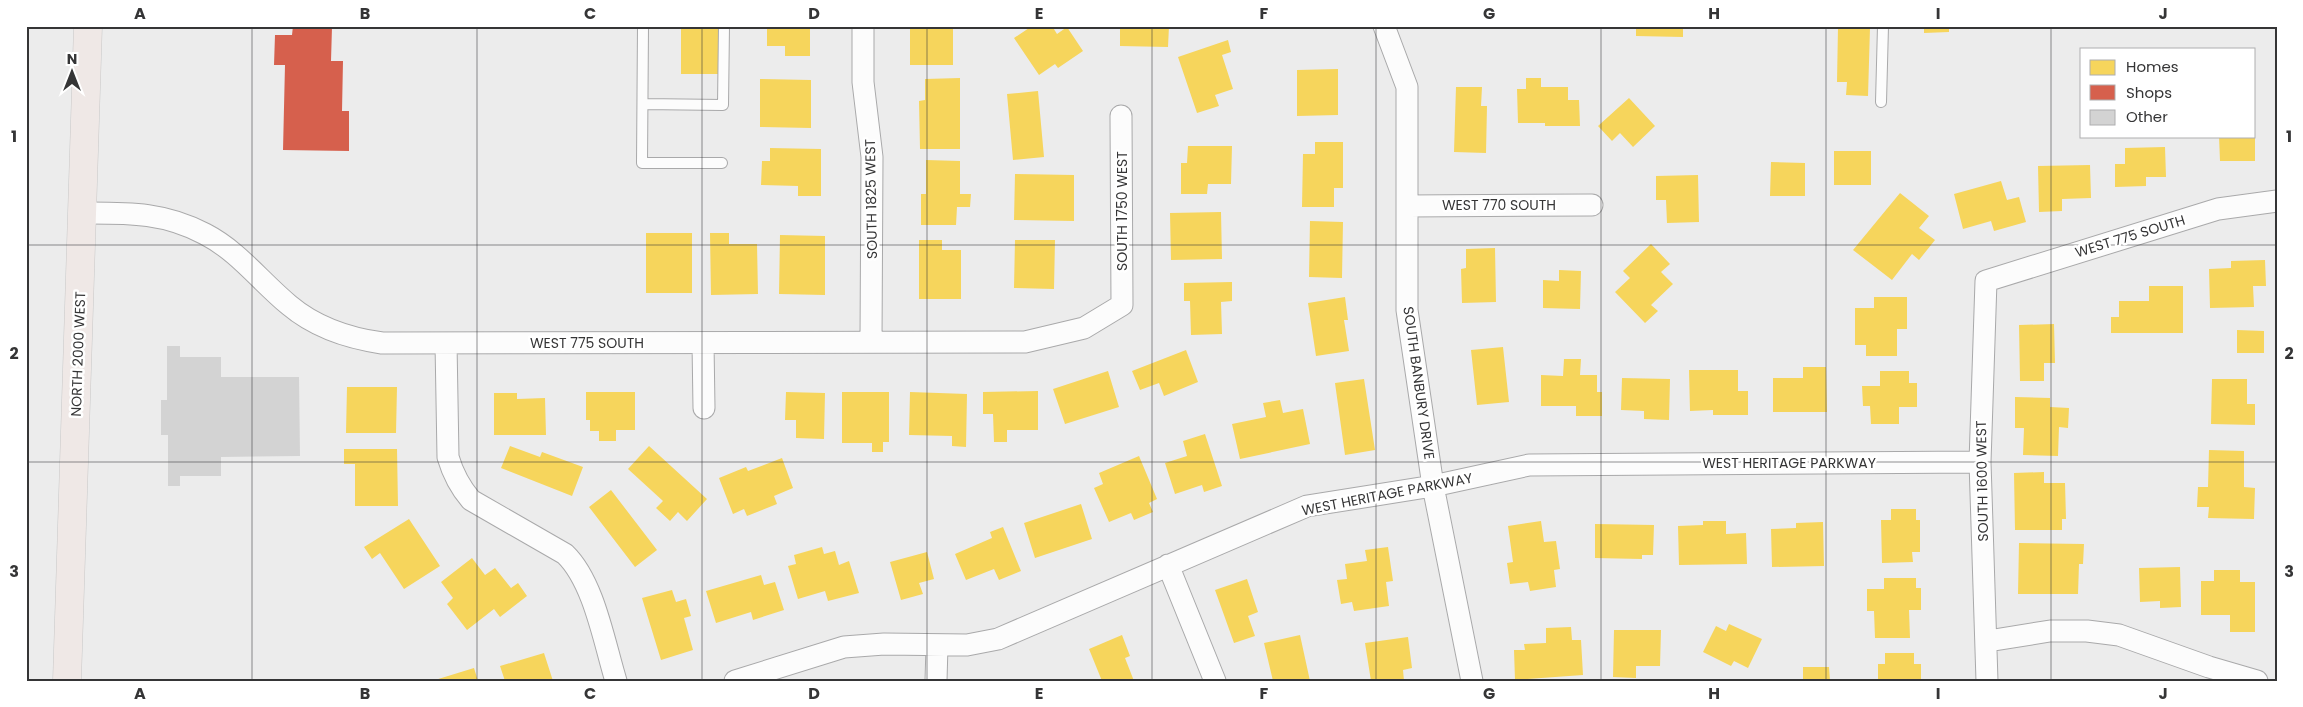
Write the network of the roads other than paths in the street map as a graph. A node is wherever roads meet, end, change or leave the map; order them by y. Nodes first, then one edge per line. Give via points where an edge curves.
1 (88, 26) edge
2 (643, 26) edge
3 (724, 26) edge
4 (863, 26) edge
5 (1384, 26) edge
6 (1883, 26) edge
7 (1881, 102) dead end
8 (643, 104) junction
9 (1121, 116) dead end
10 (722, 163) dead end
11 (2277, 201) edge
12 (1592, 205) dead end
13 (1407, 206) junction
14 (83, 213) junction
15 (1986, 281) joint
16 (1122, 305) joint
17 (871, 342) junction
18 (446, 343) junction
19 (703, 343) junction
20 (704, 408) dead end
21 (1980, 462) junction
22 (1434, 486) junction
23 (1168, 565) junction
24 (1988, 641) junction
25 (937, 646) junction
26 (67, 681) edge
27 (616, 681) edge
28 (735, 681) edge
29 (936, 681) edge
30 (1215, 681) edge
31 (1472, 681) edge
32 (1987, 681) edge
33 (2257, 681) edge

1 - 14 main road, NORTH 2000 WEST
2 - 8 lane
3 - 8 lane via 723,105
4 - 17 street, SOUTH 1825 WEST via 863,82 872,157
5 - 13 street, SOUTH BANBURY DRIVE via 1407,87
6 - 7 lane
8 - 10 lane via 642,163
9 - 16 street, SOUTH 1750 WEST
11 - 15 street, WEST 775 SOUTH via 2218,209
12 - 13 street, WEST 770 SOUTH
13 - 22 street, SOUTH BANBURY DRIVE via 1407,310
14 - 18 street, WEST 775 SOUTH via 137,213 164,218 207,234 240,258 301,314 338,334 382,343
14 - 26 main road, NORTH 2000 WEST
15 - 21 street, SOUTH 1600 WEST
16 - 17 street, WEST 775 SOUTH via 1084,328 1024,342
17 - 19 street, WEST 775 SOUTH
18 - 19 street, WEST 775 SOUTH
18 - 27 street via 448,456 460,488 471,500 565,554 576,565 586,583
19 - 20 street
21 - 22 street, WEST HERITAGE PARKWAY via 1529,465
21 - 24 street, SOUTH 1600 WEST
22 - 23 street, WEST HERITAGE PARKWAY via 1307,506
22 - 31 street, SOUTH BANBURY DRIVE
23 - 25 street, WEST HERITAGE PARKWAY via 998,638 967,645
23 - 30 street
24 - 32 street, SOUTH 1600 WEST
24 - 33 street via 2050,631 2119,635
25 - 28 street, WEST HERITAGE PARKWAY via 884,644 844,647
25 - 29 street

